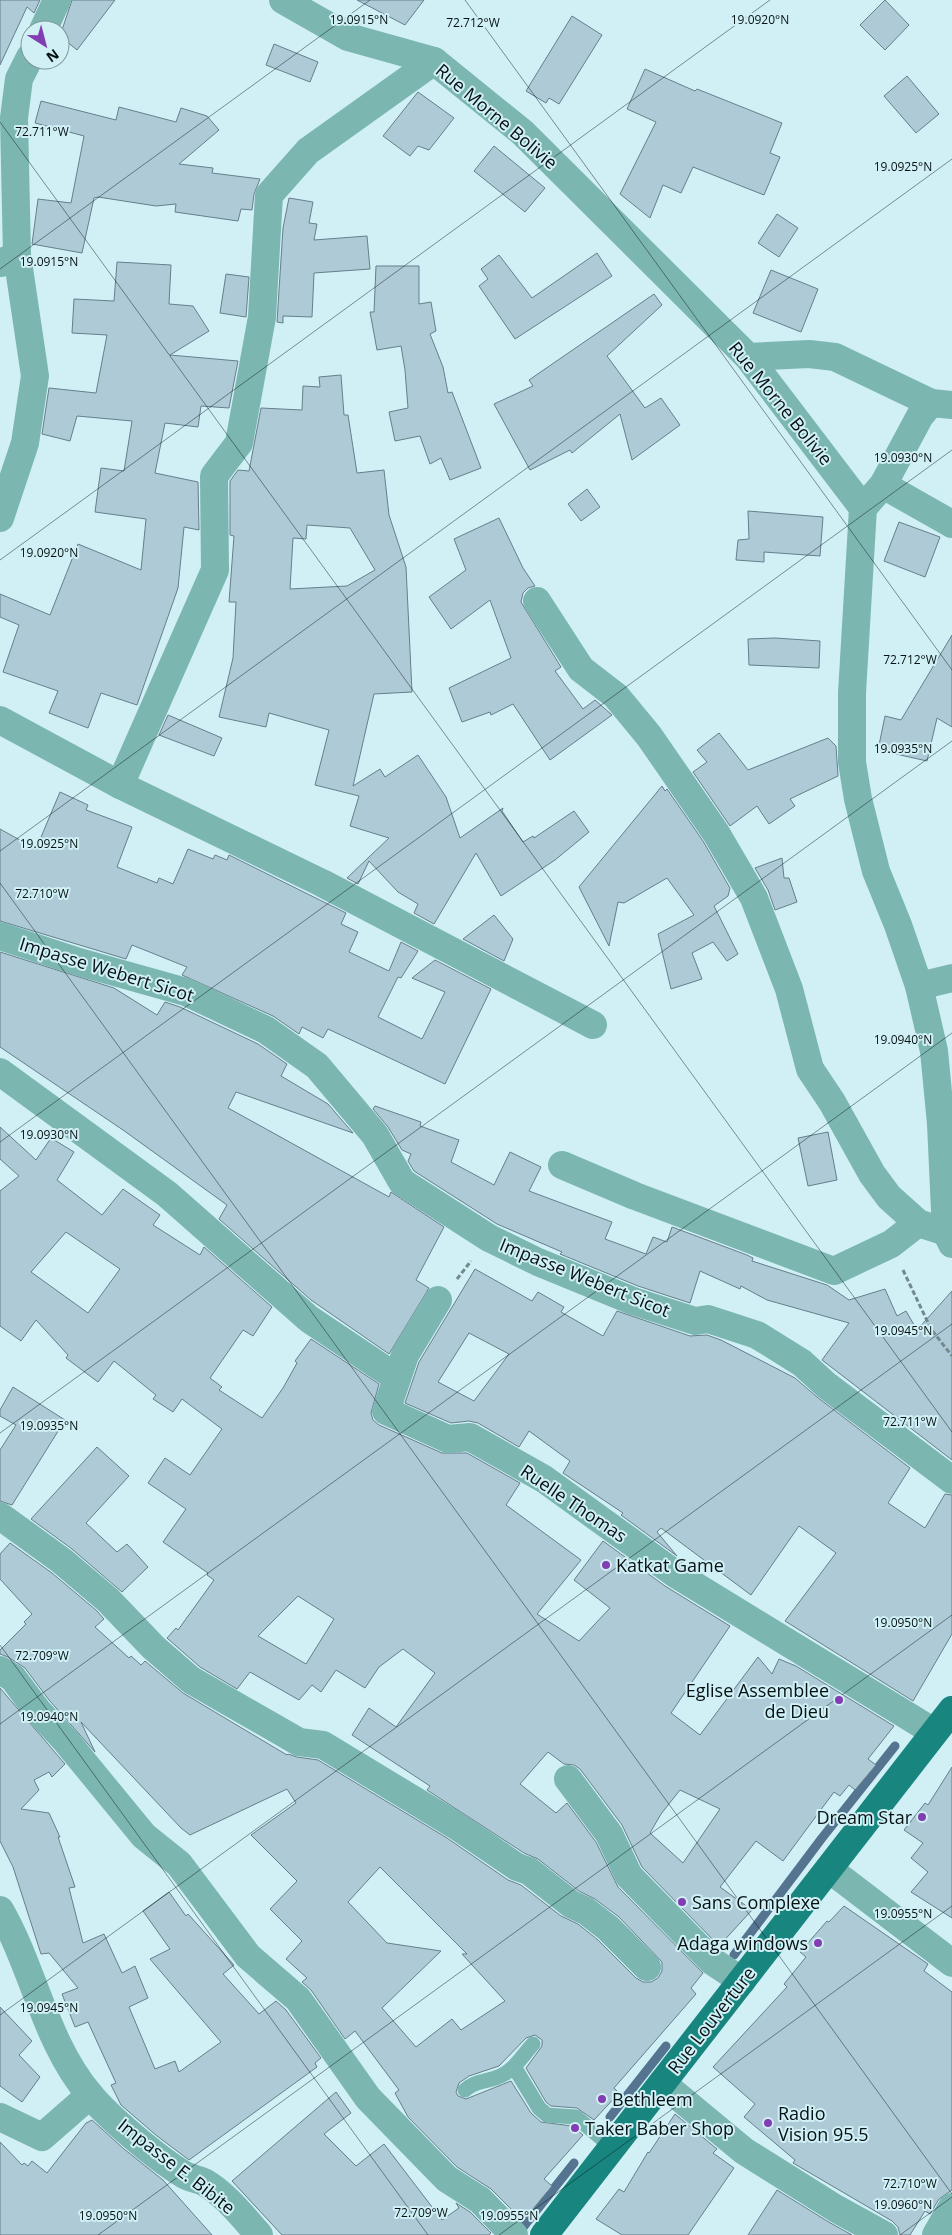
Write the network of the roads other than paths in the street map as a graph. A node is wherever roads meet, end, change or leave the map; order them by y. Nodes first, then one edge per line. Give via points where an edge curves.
1 (57, 0) edge
2 (283, 0) edge
3 (48, 20) edge
4 (434, 61) junction
5 (24, 70) edge
6 (8, 259) edge
7 (748, 357) junction
8 (941, 404) edge
9 (883, 485) junction
10 (863, 508) junction
11 (0, 518) edge
12 (952, 524) edge
13 (537, 601) dead end
14 (0, 720) edge
15 (120, 785) junction
16 (0, 936) edge
17 (952, 978) edge
18 (920, 986) junction
19 (593, 1025) dead end
20 (0, 1072) edge
21 (562, 1165) dead end
22 (948, 1169) edge
23 (918, 1223) junction
24 (949, 1238) edge
25 (438, 1300) road end
26 (397, 1378) junction
27 (952, 1480) edge
28 (0, 1516) edge
29 (0, 1670) edge
30 (952, 1710) edge
31 (934, 1732) junction
32 (568, 1779) dead end
33 (829, 1869) junction
34 (0, 1910) edge
35 (952, 1963) edge
36 (647, 1968) dead end
37 (742, 1981) junction
38 (533, 2044) dead end
39 (512, 2069) junction
40 (662, 2083) junction
41 (465, 2090) dead end
42 (90, 2095) junction
43 (0, 2117) edge
44 (612, 2147) junction
45 (952, 2207) edge
46 (513, 2234) edge
47 (259, 2235) edge
48 (544, 2235) edge
49 (884, 2235) edge
50 (936, 2235) edge

1 - 3 street
2 - 4 street, Rue Morne Bolivie via 348,37
4 - 7 street, Rue Morne Bolivie via 523,133
4 - 15 street via 308,151 269,195 262,317 239,443 214,476 215,570
5 - 6 street via 19,79 14,118
6 - 11 street via 36,376 25,443
7 - 8 street via 809,354 835,357
7 - 10 street, Rue Morne Bolivie
8 - 9 street via 920,416
9 - 10 street
9 - 12 street
10 - 18 street via 852,693 852,762 876,871
13 - 23 street via 581,669 616,696 649,736 716,833 754,898 789,989 810,1069 872,1174 889,1196
14 - 15 street
15 - 19 street via 322,883
16 - 27 street, Impasse Webert Sicot via 186,992 266,1030 317,1066 375,1135 402,1182 489,1238 538,1262 633,1301 757,1335 802,1363 826,1385
17 - 18 street
18 - 22 street via 934,1051
20 - 26 street via 167,1194 309,1319
21 - 23 street via 834,1271 891,1244
22 - 24 street
23 - 24 street
25 - 26 street, Ruelle Thomas via 405,1355
26 - 31 street, Ruelle Thomas via 386,1411 448,1439 470,1438 544,1478 674,1573
28 - 36 street via 62,1561 191,1680 299,1742 324,1745 517,1867 530,1870 571,1904 608,1928
29 - 46 street via 12,1678 144,1836 179,1864 248,1956 298,1999 368,2098 447,2179 480,2200
30 - 31 main road, Rue Louverture
31 - 33 main road, Rue Louverture
32 - 37 street via 609,1834 629,1876 712,1961
33 - 35 street
33 - 37 main road, Rue Louverture
34 - 42 street, Impasse E. Bibite via 15,1935 32,1986 67,2060
37 - 40 main road, Rue Louverture
38 - 39 lane
39 - 41 lane via 500,2077 471,2084
39 - 44 lane via 516,2070 546,2115 576,2117
40 - 44 main road, Rue Louverture
40 - 49 street via 744,2151
42 - 43 street via 42,2137
42 - 47 street, Impasse E. Bibite via 183,2175 204,2182
44 - 48 main road, Rue Louverture
45 - 50 street

